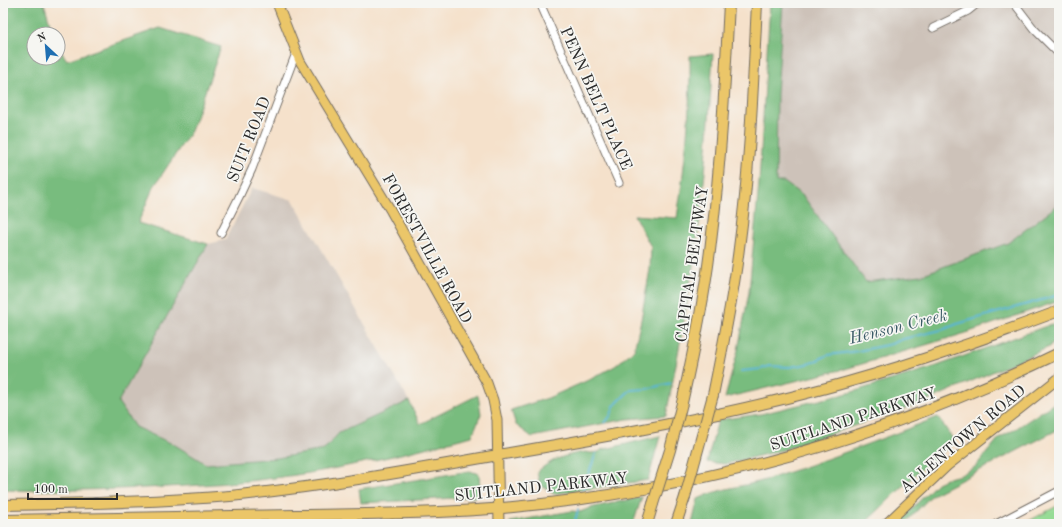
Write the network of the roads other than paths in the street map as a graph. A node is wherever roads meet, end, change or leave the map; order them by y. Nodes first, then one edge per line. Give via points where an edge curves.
1 (277, 3) edge
2 (540, 3) edge
3 (729, 3) edge
4 (757, 3) edge
5 (978, 3) edge
6 (1014, 3) edge
7 (933, 28) dead end
8 (296, 53) junction
9 (1059, 54) edge
10 (619, 183) dead end
11 (221, 233) dead end
12 (1059, 312) edge
13 (1059, 353) edge
14 (1059, 378) edge
15 (498, 456) junction
16 (1059, 491) edge
17 (3, 505) edge
18 (498, 508) junction
19 (3, 520) edge
20 (499, 524) edge
21 (647, 524) edge
22 (676, 524) edge
23 (886, 524) edge
24 (996, 524) edge

1 - 8 main road, FORESTVILLE ROAD
2 - 10 street, PENN BELT PLACE
3 - 21 highway, CAPITAL BELTWAY, bridge via 722,137 711,243 696,340 670,450
4 - 22 highway, bridge via 745,199 731,300 712,395
5 - 7 street via 970,10
6 - 9 street via 1034,29
8 - 11 street, SUIT ROAD via 252,169
8 - 15 main road, FORESTVILLE ROAD via 391,210 487,383 496,412
12 - 15 highway, SUITLAND PARKWAY via 921,360 798,395 651,428
13 - 18 highway, SUITLAND PARKWAY via 981,389 906,418 776,460 665,486 582,499
14 - 23 main road, ALLENTOWN ROAD via 948,466
15 - 17 highway, SUITLAND PARKWAY via 329,484 239,495 133,502
15 - 18 main road, FORESTVILLE ROAD
16 - 24 street
18 - 19 highway, SUITLAND PARKWAY via 402,514
18 - 20 main road, FORESTVILLE ROAD

